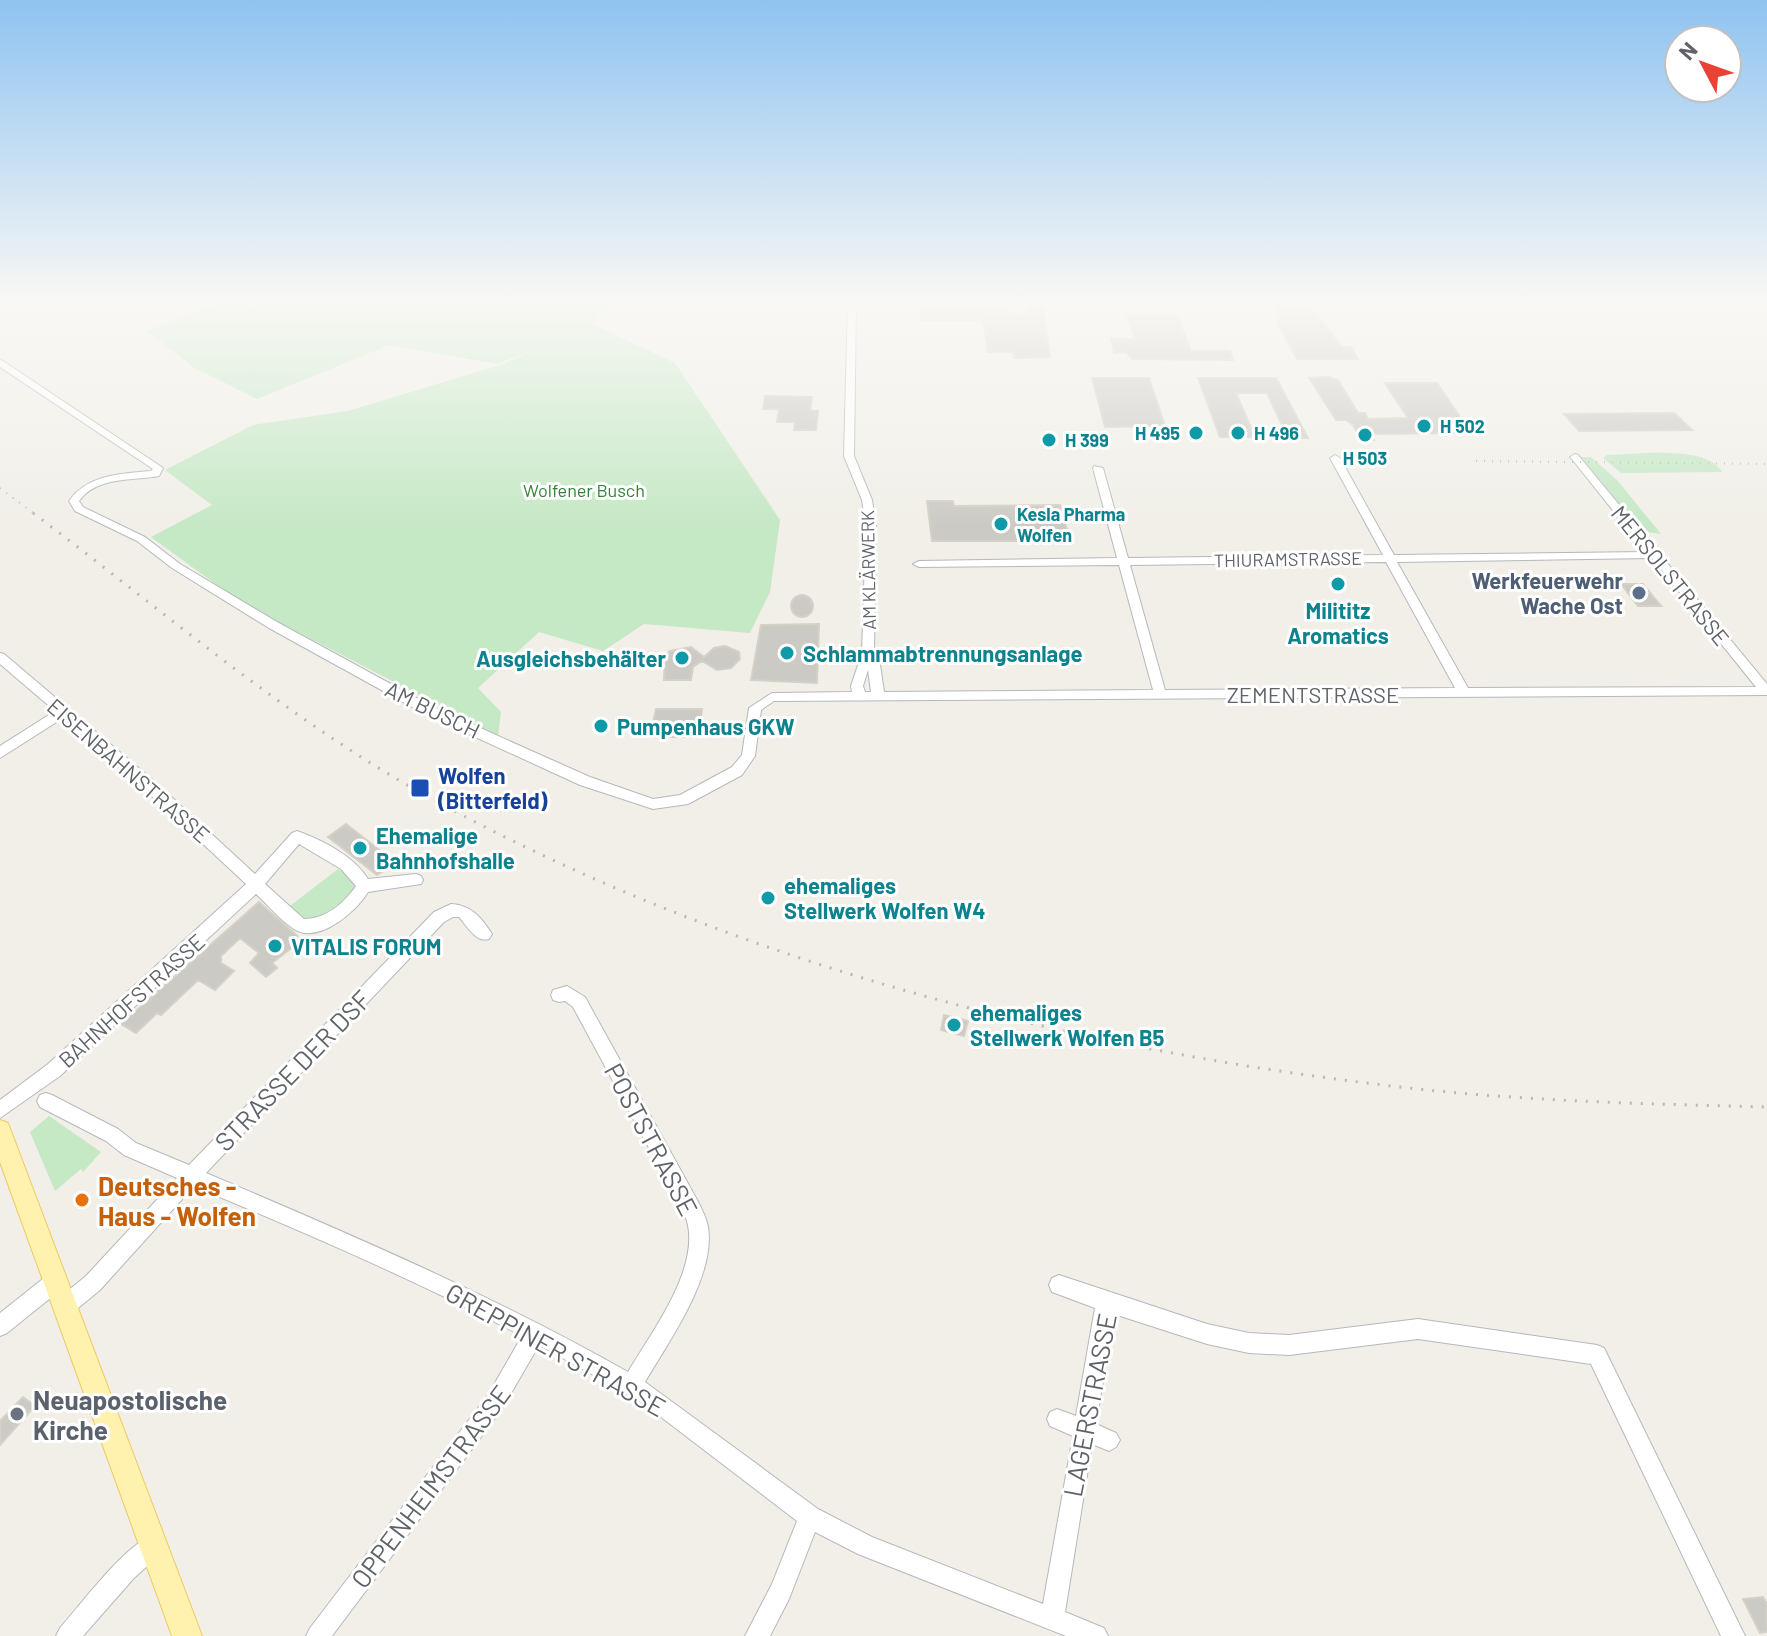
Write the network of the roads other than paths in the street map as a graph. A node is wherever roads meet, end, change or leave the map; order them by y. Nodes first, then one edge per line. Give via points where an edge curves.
1 (19, 375) edge
2 (851, 375) edge
3 (1335, 458) dead end
4 (1576, 458) dead end
5 (1098, 468) dead end
6 (1657, 555) junction
7 (1388, 558) junction
8 (1123, 562) junction
9 (919, 564) dead end
10 (868, 653) junction
11 (0, 657) edge
12 (1766, 691) edge
13 (1464, 693) junction
14 (859, 694) junction
15 (1160, 694) junction
16 (878, 697) junction
17 (64, 711) junction
18 (0, 753) edge
19 (416, 880) dead end
20 (257, 884) junction
21 (364, 886) junction
22 (484, 934) dead end
23 (559, 995) dead end
24 (46, 1101) dead end
25 (0, 1110) edge
26 (0, 1131) edge
27 (190, 1177) junction
28 (1059, 1285) dead end
29 (60, 1294) junction
30 (1106, 1302) junction
31 (0, 1326) edge
32 (535, 1333) junction
33 (632, 1385) junction
34 (1057, 1419) dead end
35 (1082, 1428) junction
36 (1109, 1440) dead end
37 (810, 1517) junction
38 (154, 1545) junction
39 (1052, 1618) junction
40 (68, 1636) edge
41 (187, 1636) edge
42 (318, 1636) edge
43 (757, 1636) edge
44 (1096, 1636) edge
45 (1733, 1636) edge

1 - 14 street, AM BUSCH via 156,466 158,471 85,489 76,496 76,505 141,539 273,625 428,710 585,781 653,804 683,800 737,771 748,756 753,714 761,701
2 - 10 street, AM KLÄRWERK via 849,456 870,511
3 - 7 street
4 - 6 street, MERSOLSTRASSE
5 - 8 street
6 - 7 street, THIURAMSTRASSE
6 - 12 street, MERSOLSTRASSE
7 - 8 street, THIURAMSTRASSE
7 - 13 street
8 - 9 street, THIURAMSTRASSE
8 - 15 street
10 - 14 street, AM KLÄRWERK
10 - 16 street, AM KLÄRWERK
11 - 17 street, EISENBAHNSTRASSE
12 - 13 street, ZEMENTSTRASSE
13 - 15 street, ZEMENTSTRASSE
14 - 16 street, ZEMENTSTRASSE
15 - 16 street, ZEMENTSTRASSE
17 - 18 street
17 - 20 street, EISENBAHNSTRASSE
19 - 21 street
20 - 21 street via 306,927 325,922
20 - 21 street, BAHNHOFSTRASSE via 297,837 347,866
20 - 25 street, BAHNHOFSTRASSE via 54,1070
22 - 27 street, STRASSE DER DSF via 458,910 439,917
23 - 33 street, POSTSTRASSE via 579,1002 699,1228 677,1308
24 - 27 street, GREPPINER STRASSE
26 - 29 main road
27 - 29 street, STRASSE DER DSF via 93,1283
27 - 32 street, GREPPINER STRASSE via 340,1239
28 - 30 street
29 - 31 street, STRASSE DER DSF
29 - 38 main road
30 - 35 street, LAGERSTRASSE
30 - 45 street, LAGERSTRASSE via 1249,1343 1289,1345 1418,1329 1597,1355
32 - 33 street, GREPPINER STRASSE
32 - 42 street, OPPENHEIMSTRASSE via 495,1402
33 - 37 street, GREPPINER STRASSE
34 - 35 street
35 - 36 street
35 - 39 street, LAGERSTRASSE
37 - 39 street, GREPPINER STRASSE via 908,1565
37 - 43 street
38 - 40 street
38 - 41 main road
39 - 44 street, GREPPINER STRASSE

